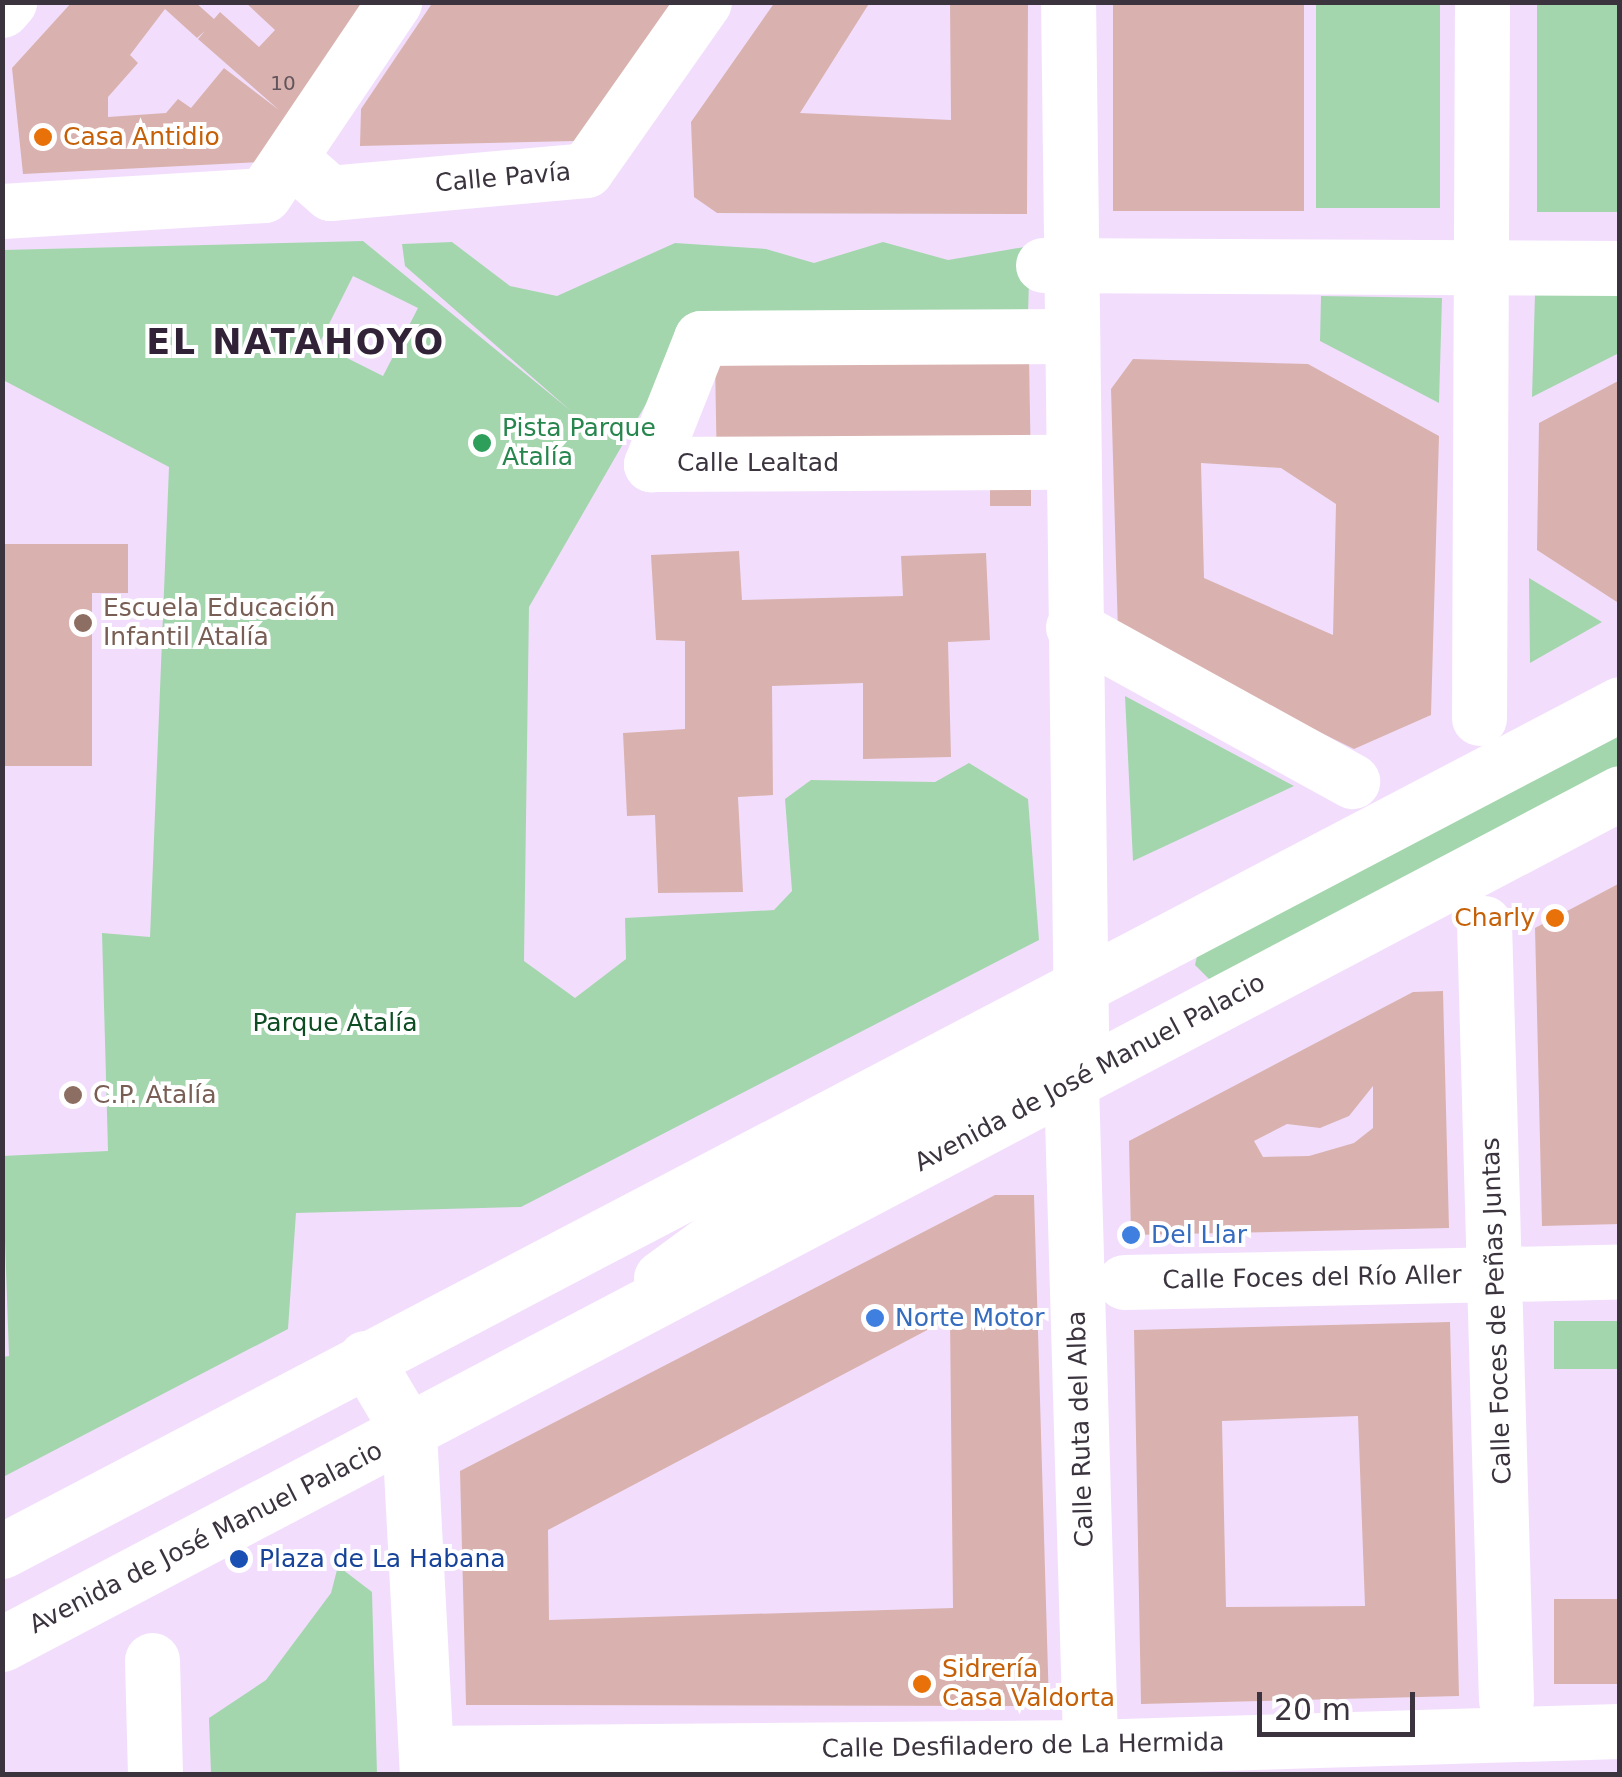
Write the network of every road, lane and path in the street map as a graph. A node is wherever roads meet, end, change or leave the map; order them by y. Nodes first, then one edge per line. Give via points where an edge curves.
1 (9, 2) edge
2 (394, 2) edge
3 (704, 2) edge
4 (1068, 2) edge
5 (1482, 2) edge
6 (2, 10) edge
7 (290, 158) junction
8 (2, 212) edge
9 (1056, 265) junction
10 (1482, 266) junction
11 (1620, 268) edge
12 (1071, 336) junction
13 (1071, 462) junction
14 (1074, 628) junction
15 (1620, 704) edge
16 (1480, 718) dead end
17 (1352, 781) dead end
18 (1620, 793) edge
19 (1484, 923) dead end
20 (1082, 984) junction
21 (1071, 1084) junction
22 (1620, 1272) edge
23 (1498, 1275) junction
24 (1124, 1282) dead end
25 (560, 1353) junction
26 (365, 1358) junction
27 (410, 1432) junction
28 (2, 1551) edge
29 (2, 1644) edge
30 (152, 1660) dead end
31 (1506, 1700) dead end
32 (1620, 1731) edge
33 (1090, 1761) edge
34 (426, 1764) edge
35 (156, 1774) edge

1 - 6 street
2 - 7 street
3 - 7 street, Calle Pavía via 586,170 330,193
4 - 9 street
5 - 10 street
7 - 8 street via 264,194
9 - 10 street
9 - 12 street
10 - 11 street
10 - 16 street
12 - 13 street
12 - 13 street, Calle Lealtad via 700,338 651,464
13 - 14 street
14 - 17 street
14 - 20 street
15 - 20 street
18 - 21 street, Avenida de José Manuel Palacio
19 - 23 street, Calle Foces de Peñas Juntas
20 - 25 street, Avenida de José Manuel Palacio via 1082,1031 766,1201
20 - 26 street
21 - 25 street, Avenida de José Manuel Palacio
21 - 33 street, Calle Ruta del Alba
22 - 23 street, Calle Foces del Río Aller
23 - 24 street, Calle Foces del Río Aller
23 - 31 street, Calle Foces de Peñas Juntas
25 - 27 street, Avenida de José Manuel Palacio
26 - 27 street, Avenida de José Manuel Palacio
26 - 28 street
27 - 29 street, Avenida de José Manuel Palacio
27 - 34 street
30 - 35 street
32 - 33 street, Calle Desfiladero de La Hermida
33 - 34 street, Calle Desfiladero de La Hermida

